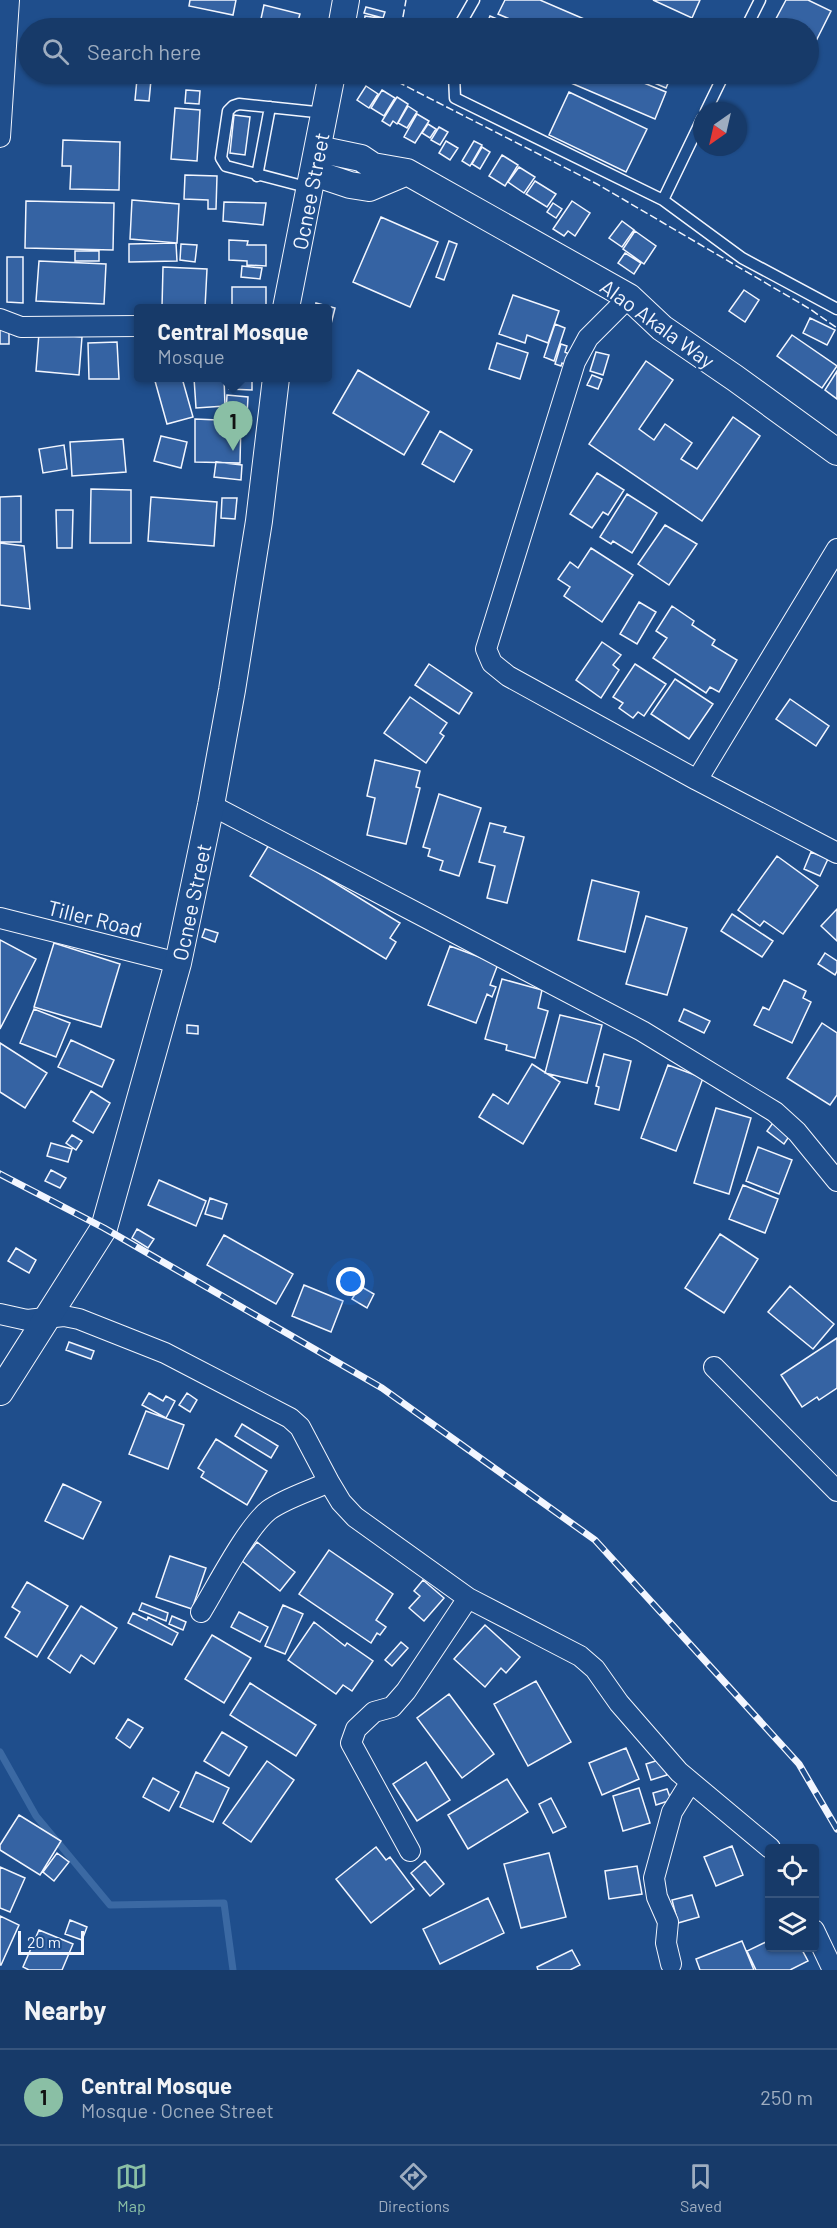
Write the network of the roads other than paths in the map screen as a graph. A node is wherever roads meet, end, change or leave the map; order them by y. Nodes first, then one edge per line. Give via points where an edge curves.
1 (9, 0) edge
2 (346, 0) edge
3 (474, 0) edge
4 (760, 0) edge
5 (0, 3) edge
6 (343, 18) edge
7 (464, 18) edge
8 (751, 18) edge
9 (330, 84) edge
10 (454, 84) edge
11 (719, 84) edge
12 (710, 102) edge
13 (270, 107) junction
14 (326, 108) junction
15 (0, 137) edge
16 (693, 138) edge
17 (361, 159) junction
18 (314, 170) junction
19 (407, 172) junction
20 (257, 176) junction
21 (350, 185) junction
22 (663, 200) junction
23 (306, 213) junction
24 (629, 297) junction
25 (287, 304) edge
26 (837, 309) edge
27 (0, 318) edge
28 (134, 326) edge
29 (276, 382) edge
30 (837, 452) edge
31 (837, 549) edge
32 (697, 780) junction
33 (211, 805) junction
34 (837, 853) edge
35 (0, 918) edge
36 (178, 963) junction
37 (837, 1181) edge
38 (0, 1314) edge
39 (46, 1319) junction
40 (714, 1366) dead end
41 (0, 1392) edge
42 (328, 1482) junction
43 (837, 1491) edge
44 (468, 1598) junction
45 (201, 1612) dead end
46 (690, 1783) junction
47 (765, 1844) edge
48 (410, 1851) dead end
49 (819, 1941) edge
50 (671, 1964) dead end
51 (833, 1970) edge

1 - 5 street
1 - 15 street
2 - 6 street
3 - 7 lane
4 - 8 lane
9 - 14 street, Ocnee Street
10 - 22 lane via 455,98
11 - 12 lane
13 - 14 lane
13 - 20 lane
13 - 20 lane via 239,104 228,111 223,163
14 - 17 street
14 - 18 street, Ocnee Street
16 - 22 lane
17 - 18 street, Alao Akala Way
17 - 19 street, Alao Akala Way via 373,166
18 - 20 lane
18 - 21 street
18 - 23 street, Ocnee Street
19 - 21 street via 369,188
19 - 24 street, Alao Akala Way
21 - 23 street
22 - 26 lane via 742,258
23 - 25 street, Ocnee Street
24 - 30 street, Alao Akala Way via 662,328
24 - 32 street via 588,338 575,362 486,649 492,663 508,676
27 - 28 street via 21,327
29 - 33 street, Ocnee Street via 259,520
31 - 32 street
32 - 34 street
33 - 36 street, Ocnee Street
33 - 37 street via 642,1031 775,1112
35 - 36 street, Tiller Road
36 - 39 street, Ocnee Street via 104,1228
38 - 39 street via 27,1320
39 - 41 street, Ocnee Street
39 - 42 street via 79,1319 165,1353 290,1418 303,1433
40 - 43 street
42 - 44 street via 355,1517
42 - 45 street via 264,1515
44 - 46 street via 580,1656
44 - 48 street via 406,1691 392,1707 374,1712 356,1729 351,1743
46 - 47 street
46 - 50 street via 672,1812 654,1878 668,1922 666,1942
49 - 51 street

